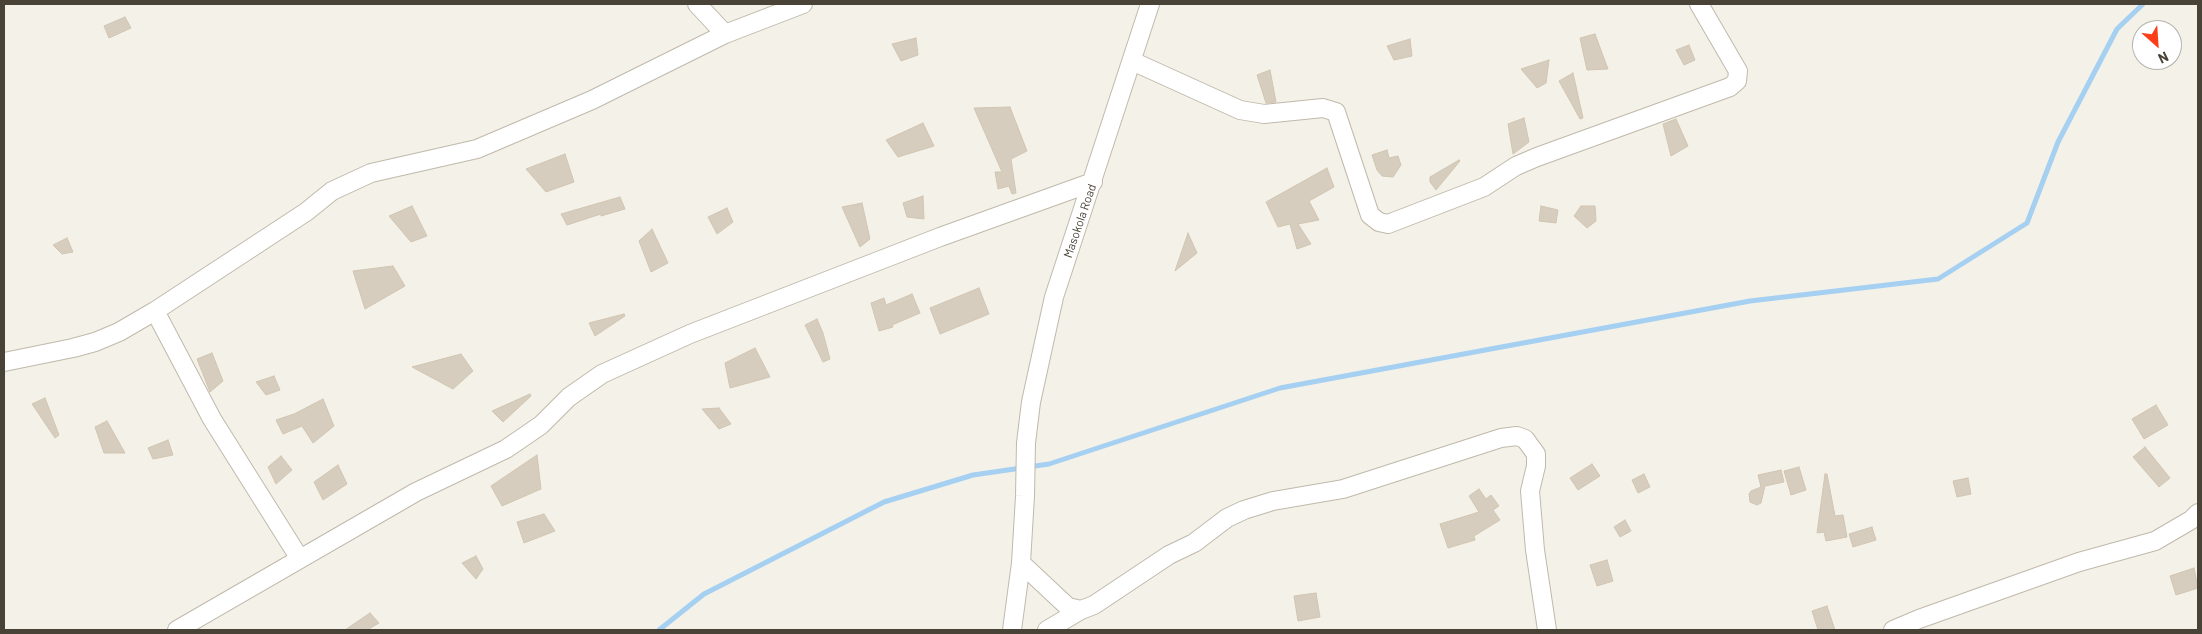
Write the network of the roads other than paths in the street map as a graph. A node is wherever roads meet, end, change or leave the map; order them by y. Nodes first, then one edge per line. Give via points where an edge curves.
1 (697, 4) edge
2 (803, 4) edge
3 (1150, 4) edge
4 (1699, 4) edge
5 (725, 34) junction
6 (1132, 61) junction
7 (1093, 182) junction
8 (155, 311) junction
9 (4, 362) edge
10 (2198, 513) edge
11 (300, 559) junction
12 (1020, 563) junction
13 (1081, 610) junction
14 (178, 630) edge
15 (1012, 630) edge
16 (1048, 630) edge
17 (1547, 630) edge
18 (1893, 630) edge

1 - 5 street
2 - 5 street
3 - 6 street, Masokola Road
4 - 6 street via 1738,71 1737,80 1730,87 1537,157 1516,166 1484,187 1388,224 1370,215 1336,112 1323,108 1264,114 1240,110
5 - 8 street via 592,100 477,149 370,173 332,191 306,212
6 - 7 street, Masokola Road
7 - 11 street via 699,330 602,374 570,397 541,425 506,449 416,492
7 - 12 street, Masokola Road via 1054,297 1031,402
8 - 9 street via 95,342
8 - 11 street via 212,419
10 - 18 street via 2155,541 2079,562
11 - 14 street
12 - 13 street via 1068,606
12 - 15 street
13 - 16 street
13 - 17 street via 1094,605 1244,510 1343,489 1501,438 1517,436 1525,439 1536,454 1530,491

